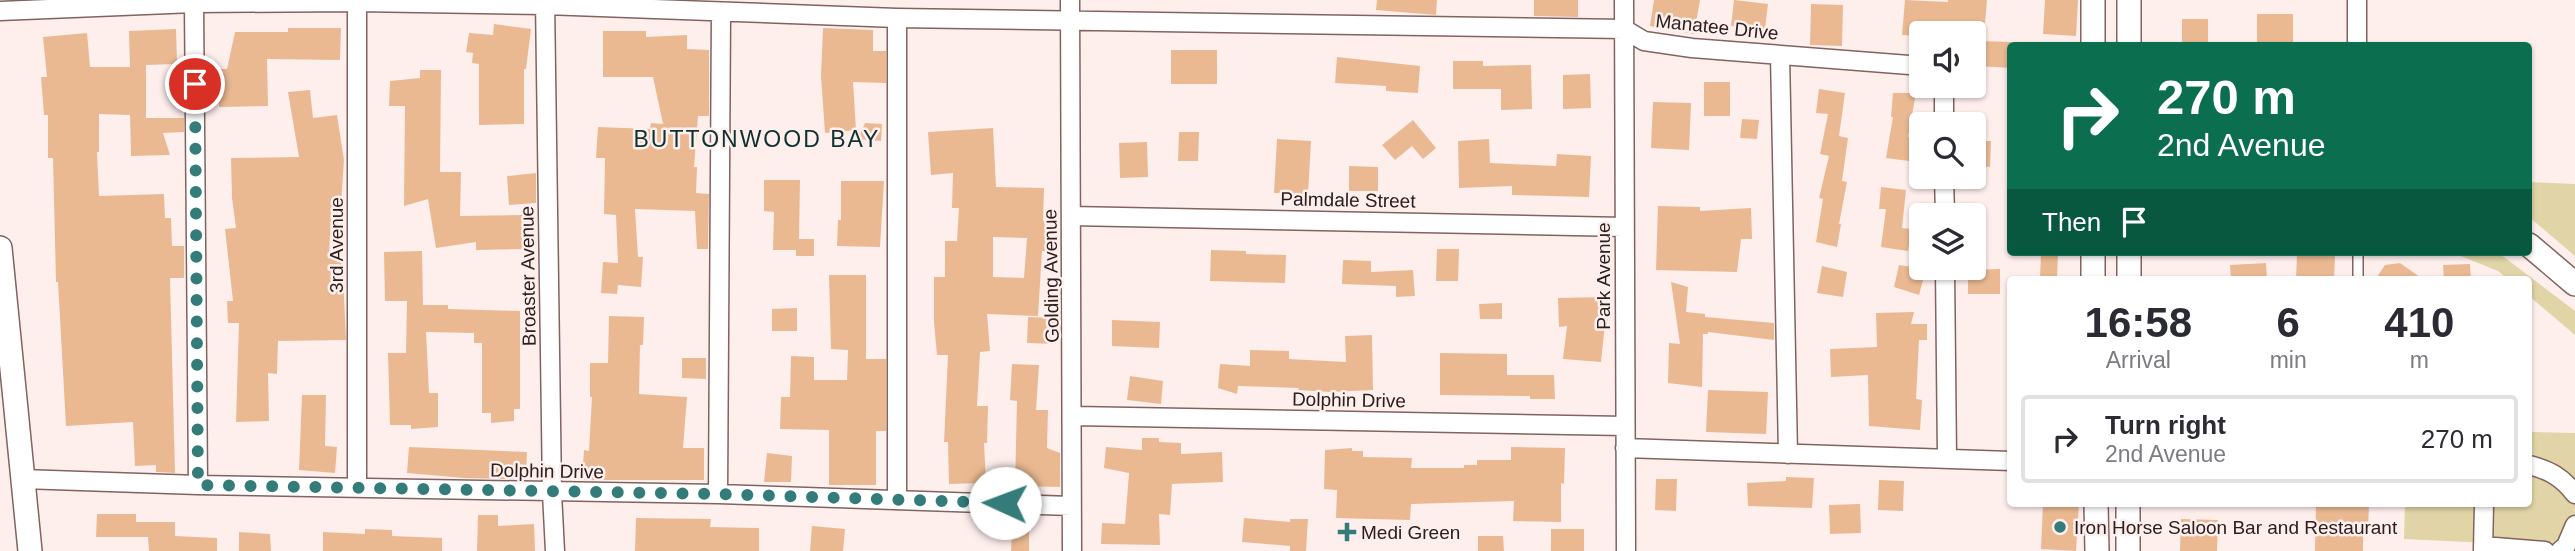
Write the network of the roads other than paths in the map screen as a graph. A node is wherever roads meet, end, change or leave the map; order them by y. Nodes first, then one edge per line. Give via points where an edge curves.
1 (1070, 0) edge
2 (1623, 0) edge
3 (2093, 0) edge
4 (2130, 0) edge
5 (2357, 0) edge
6 (357, 2) junction
7 (545, 3) edge
8 (194, 4) junction
9 (0, 10) edge
10 (721, 13) junction
11 (897, 18) junction
12 (1069, 20) junction
13 (1624, 29) junction
14 (2093, 42) edge
15 (2129, 42) edge
16 (2357, 42) edge
17 (1780, 55) junction
18 (1909, 64) edge
19 (1071, 216) junction
20 (1624, 226) junction
21 (0, 248) edge
22 (2532, 248) edge
23 (2093, 256) edge
24 (2129, 256) edge
25 (2358, 256) edge
26 (2093, 276) edge
27 (2129, 276) edge
28 (2358, 276) edge
29 (1945, 280) edge
30 (2575, 284) edge
31 (1073, 416) junction
32 (1625, 426) junction
33 (1625, 448) junction
34 (1788, 454) junction
35 (1947, 459) junction
36 (2007, 461) edge
37 (2532, 467) edge
38 (22, 479) junction
39 (198, 485) junction
40 (357, 488) junction
41 (552, 493) junction
42 (718, 494) junction
43 (2575, 494) edge
44 (897, 499) junction
45 (1071, 506) junction
46 (2096, 507) edge
47 (2128, 507) edge
48 (2484, 507) edge
49 (2575, 525) edge
50 (2483, 548) edge
51 (30, 551) edge
52 (555, 551) edge
53 (1072, 551) edge
54 (1626, 551) edge
55 (2096, 551) edge
56 (2128, 551) edge
57 (2545, 551) edge
58 (2560, 551) edge

1 - 12 street, Golding Avenue
2 - 13 street, Park Avenue
3 - 14 street
4 - 15 street
5 - 16 street
6 - 7 street, Manatee Drive
6 - 8 street, Manatee Drive
6 - 40 street, 3rd Avenue
7 - 10 street, Manatee Drive
7 - 41 street, Broaster Avenue
8 - 9 street, Manatee Drive
8 - 39 street
10 - 11 street, Manatee Drive
10 - 42 street
11 - 12 street, Manatee Drive
11 - 44 street
12 - 13 street, Manatee Drive
12 - 19 street, Golding Avenue
13 - 17 street, Manatee Drive via 1644,41
13 - 20 street, Park Avenue
17 - 18 street, Manatee Drive
17 - 34 street
19 - 20 street, Palmdale Street
19 - 31 street, Golding Avenue
20 - 32 street, Park Avenue
21 - 38 street
22 - 30 street
23 - 26 street
24 - 27 street
25 - 28 lane
29 - 35 street
31 - 32 street, Dolphin Drive
31 - 45 street, Golding Avenue
32 - 33 street, Park Avenue
33 - 34 street
33 - 54 street, Park Avenue
34 - 35 street
35 - 36 street
37 - 43 street via 2549,470
38 - 39 street, Dolphin Drive
38 - 51 street
39 - 40 street, Dolphin Drive
40 - 41 street, Dolphin Drive
41 - 42 street, Dolphin Drive
41 - 52 street, Broaster Avenue
42 - 44 street, Dolphin Drive
44 - 45 street, Dolphin Drive
45 - 53 street, Golding Avenue
46 - 55 street
47 - 56 street
48 - 50 street
49 - 58 street
50 - 57 street

